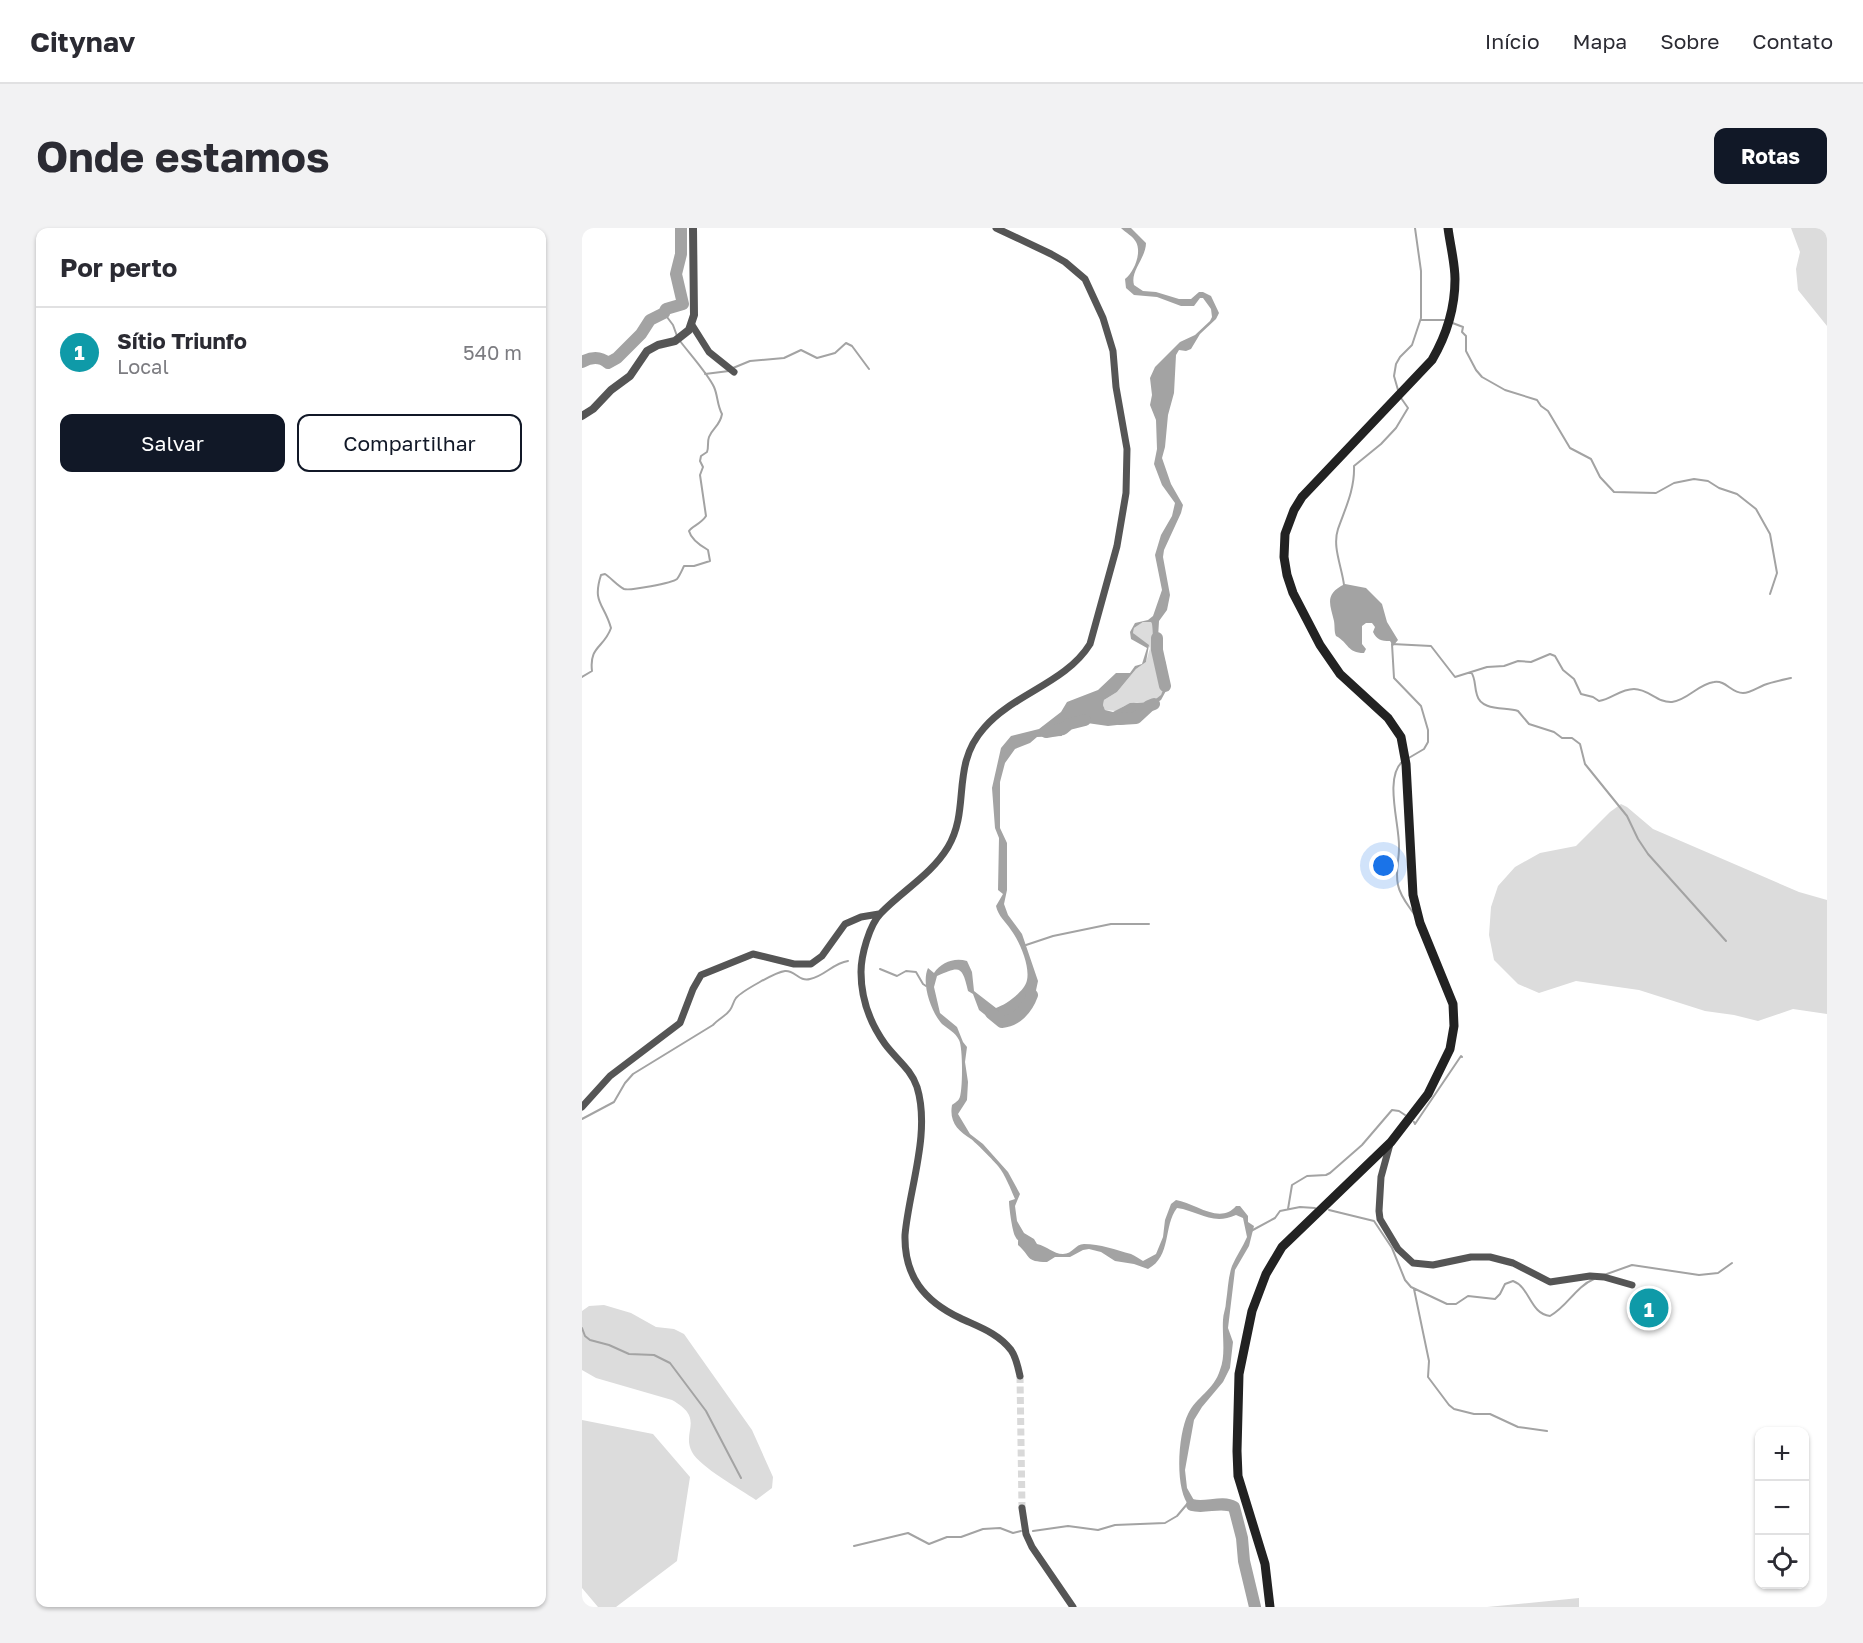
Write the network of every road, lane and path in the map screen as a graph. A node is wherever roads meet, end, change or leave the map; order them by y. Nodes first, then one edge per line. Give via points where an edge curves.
1 (693, 228) edge
2 (996, 228) edge
3 (1448, 228) edge
4 (692, 325) junction
5 (734, 372) dead end
6 (582, 416) edge
7 (879, 915) junction
8 (582, 1107) edge
9 (1391, 1142) junction
10 (1632, 1285) dead end
11 (1020, 1376) tunnel mouth
12 (1022, 1508) tunnel mouth
13 (1073, 1607) edge
14 (1270, 1607) edge

1 - 4 street
2 - 7 street via 1065,262 1090,287 1113,351 1127,449 1125,502 1090,644 1064,672 992,719 979,734 966,756 957,822 950,843 932,869
3 - 9 main road via 1455,279 1450,318 1440,346 1432,360 1302,497 1288,524 1284,545 1293,593 1320,645 1340,674 1388,718 1401,737 1413,895 1420,923 1453,1004 1450,1049 1428,1094
4 - 5 street via 709,352
4 - 6 street via 675,341 647,351 630,376
7 - 8 street via 845,924 822,956 811,964 753,954 701,975 680,1023 610,1076
7 - 11 street via 861,958 862,994 884,1043 911,1074 922,1113 904,1235 911,1272 924,1295 987,1330 1007,1346
9 - 10 street via 1381,1178 1380,1219 1398,1249 1413,1263 1433,1265 1490,1257 1513,1263 1550,1282 1590,1276
9 - 14 main road via 1282,1247 1266,1274 1252,1311 1239,1374 1238,1469 1265,1564
12 - 13 street via 1032,1547

